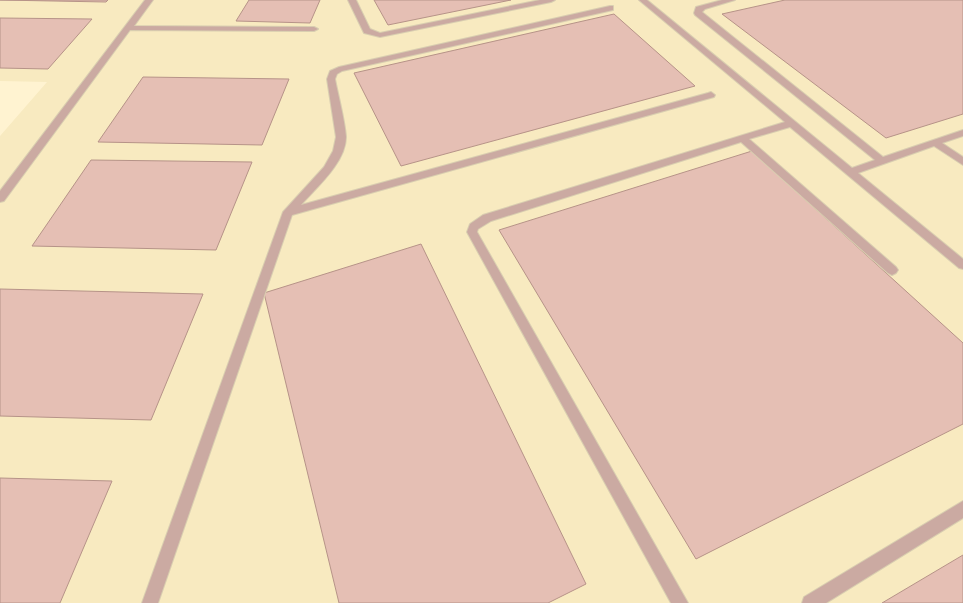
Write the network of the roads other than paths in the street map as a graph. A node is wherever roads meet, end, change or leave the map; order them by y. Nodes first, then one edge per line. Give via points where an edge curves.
1 (149, 0) edge
2 (352, 0) edge
3 (551, 0) edge
4 (643, 0) edge
5 (731, 0) edge
6 (610, 8) dead end
7 (128, 28) junction
8 (314, 29) dead end
9 (711, 95) dead end
10 (792, 123) junction
11 (963, 133) edge
12 (743, 138) junction
13 (935, 143) junction
14 (882, 161) junction
15 (963, 162) edge
16 (850, 172) junction
17 (0, 198) edge
18 (288, 212) junction
19 (963, 265) edge
20 (892, 270) dead end
21 (963, 509) edge
22 (150, 603) edge
23 (680, 603) edge
24 (810, 603) edge

1 - 7 lane
2 - 3 lane via 366,31 380,35
4 - 10 lane
5 - 14 lane via 702,7 698,13
6 - 18 lane via 339,69 333,73 331,79 341,137 338,151 328,168
7 - 8 lane
7 - 17 lane
9 - 18 lane
10 - 12 lane
10 - 16 lane
11 - 13 lane
12 - 20 lane
12 - 23 lane via 487,218 472,232
13 - 14 lane
13 - 15 lane
14 - 16 lane
16 - 19 lane
18 - 22 lane
21 - 24 lane

